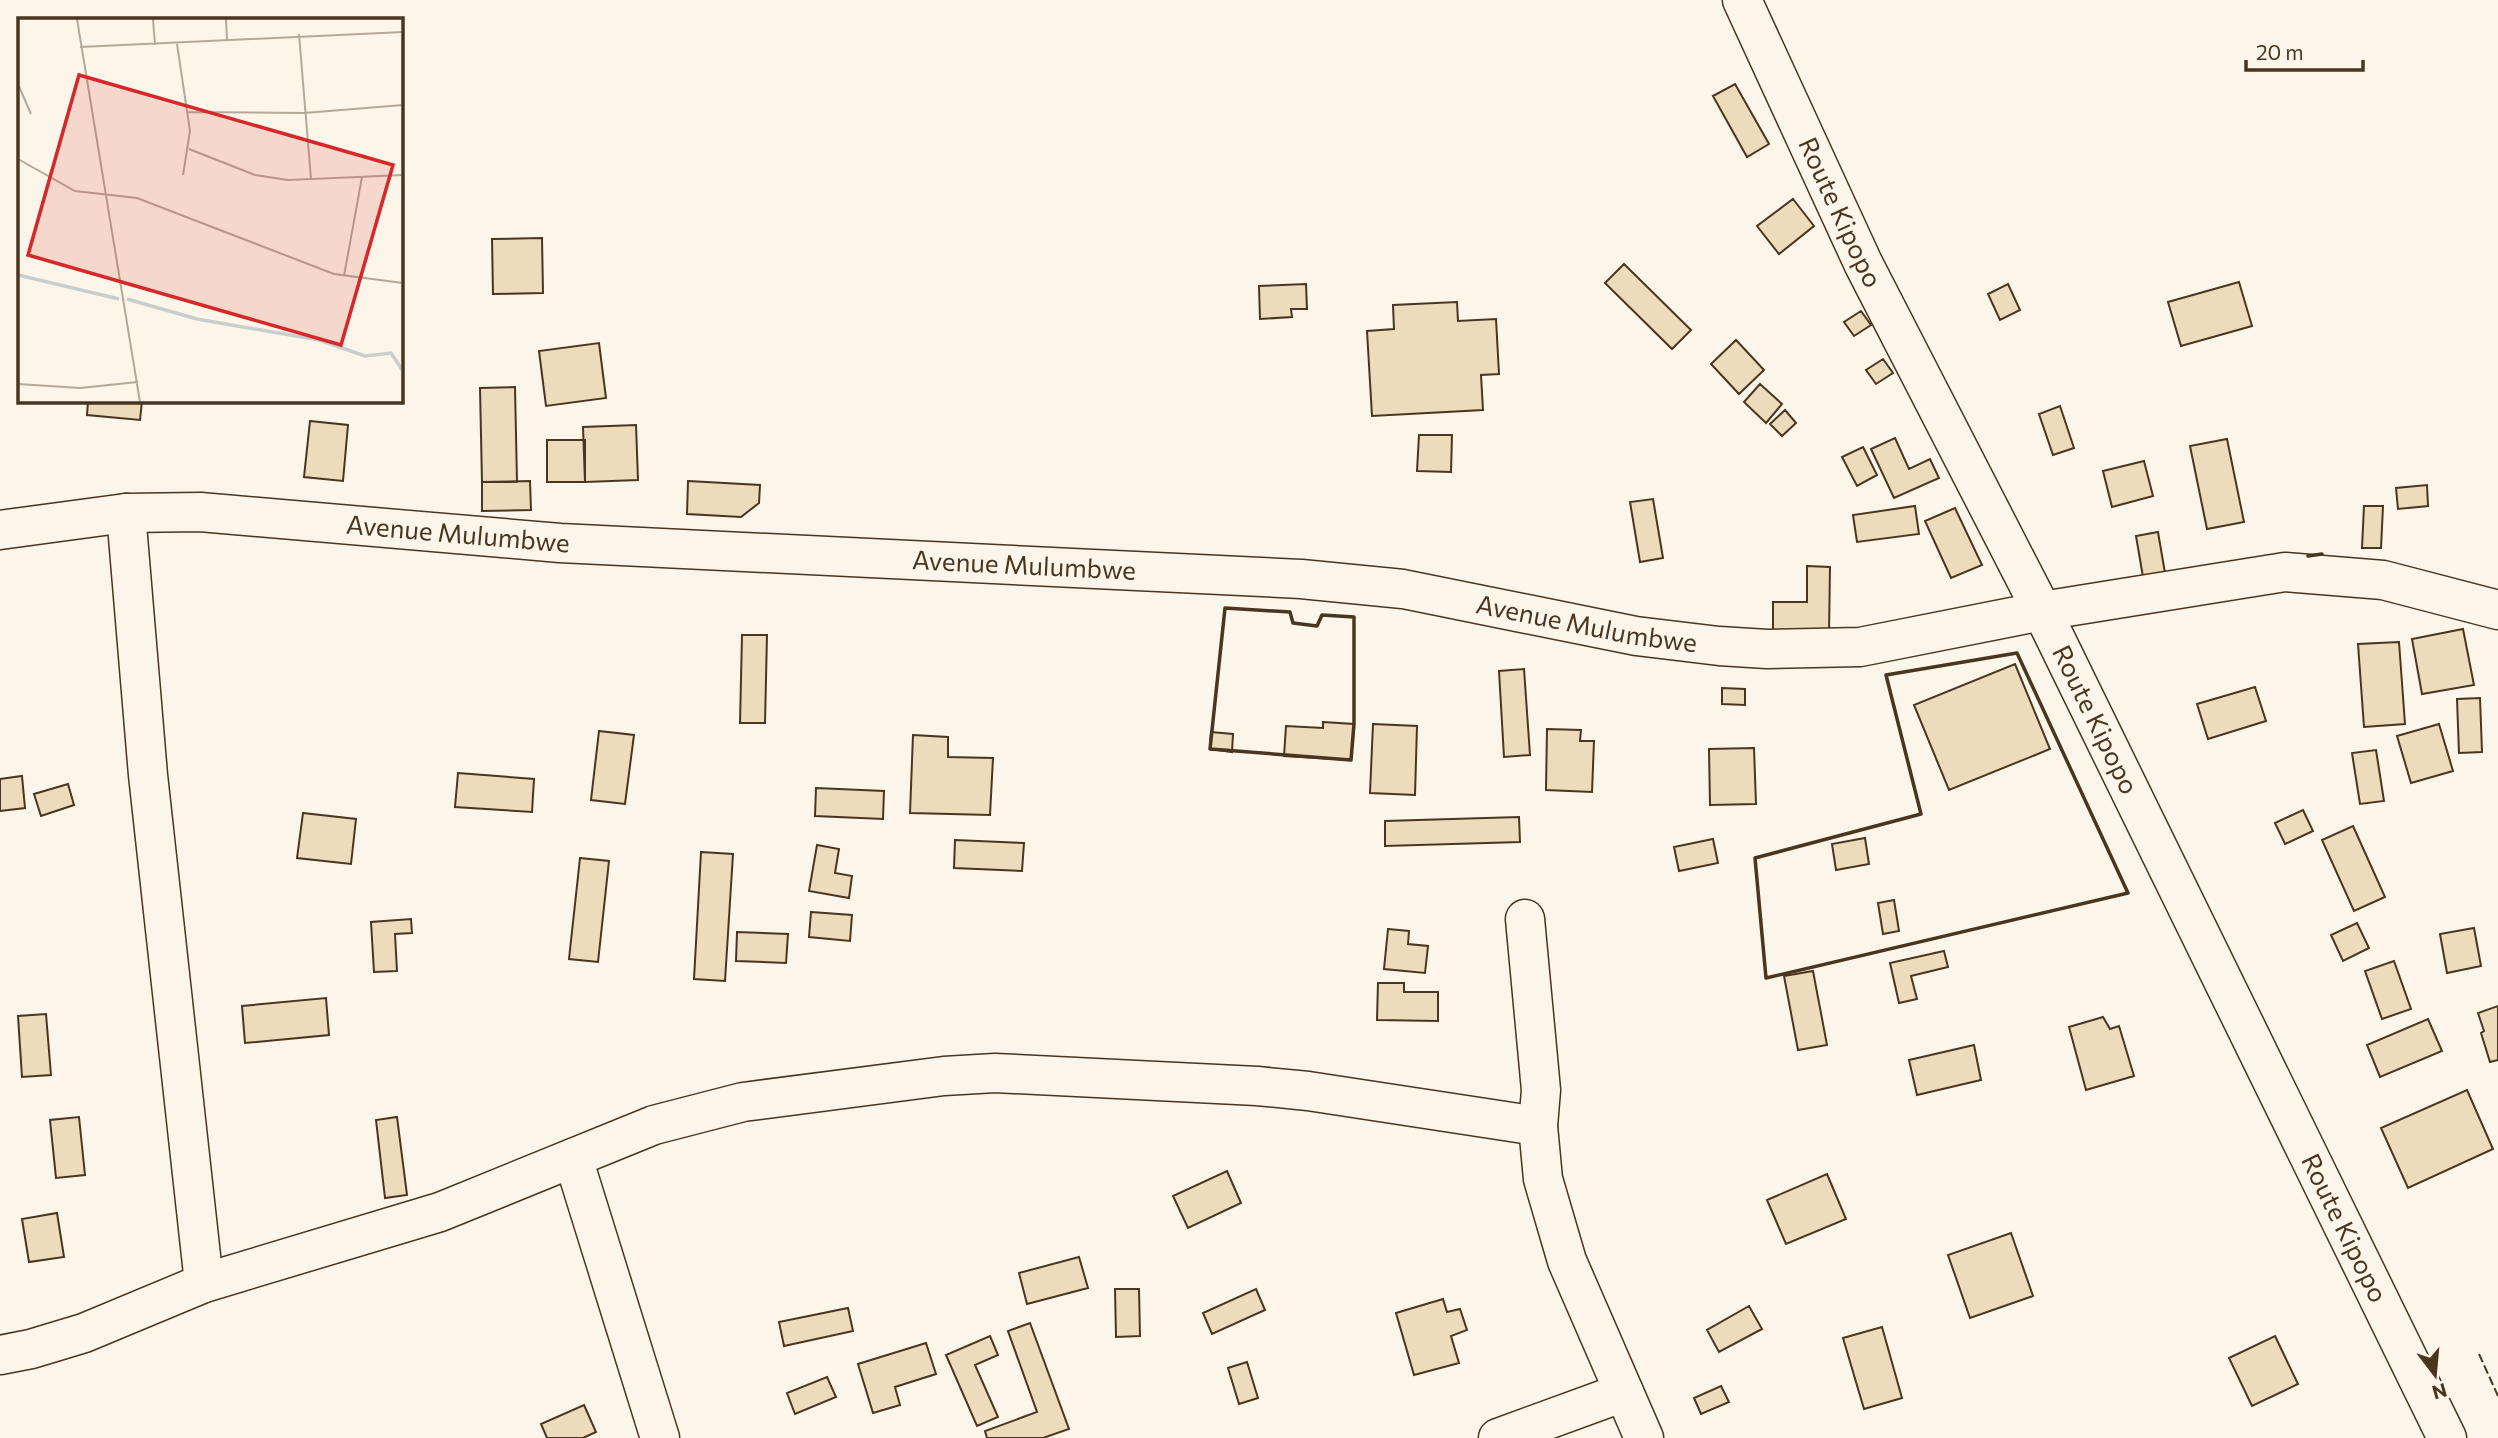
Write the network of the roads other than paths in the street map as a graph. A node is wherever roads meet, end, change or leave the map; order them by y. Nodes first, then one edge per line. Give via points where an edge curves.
1 (1742, 0) edge
2 (125, 513) junction
3 (0, 530) edge
4 (2498, 610) edge
5 (2042, 611) junction
6 (1525, 919) dead end
7 (1538, 1126) junction
8 (573, 1158) junction
9 (205, 1283) junction
10 (0, 1355) edge
11 (1624, 1392) junction
12 (660, 1438) edge
13 (1498, 1438) edge
14 (1644, 1438) edge
15 (2446, 1438) edge

1 - 5 street, Route Kipopo via 1863,263
2 - 3 street, Avenue Mulumbwe
2 - 5 street, Avenue Mulumbwe via 200,512 560,542 1301,579 1403,589 1636,636 1767,649 1860,647
2 - 9 street via 148,775
4 - 5 street, Avenue Mulumbwe via 2384,580 2285,572
5 - 15 street, Route Kipopo
6 - 7 street via 1541,1090
7 - 8 street via 1257,1086 995,1073 743,1102 654,1125
7 - 11 street via 1544,1179 1567,1261
8 - 9 street via 440,1212
8 - 12 street
9 - 10 street via 84,1333
11 - 13 street
11 - 14 street

